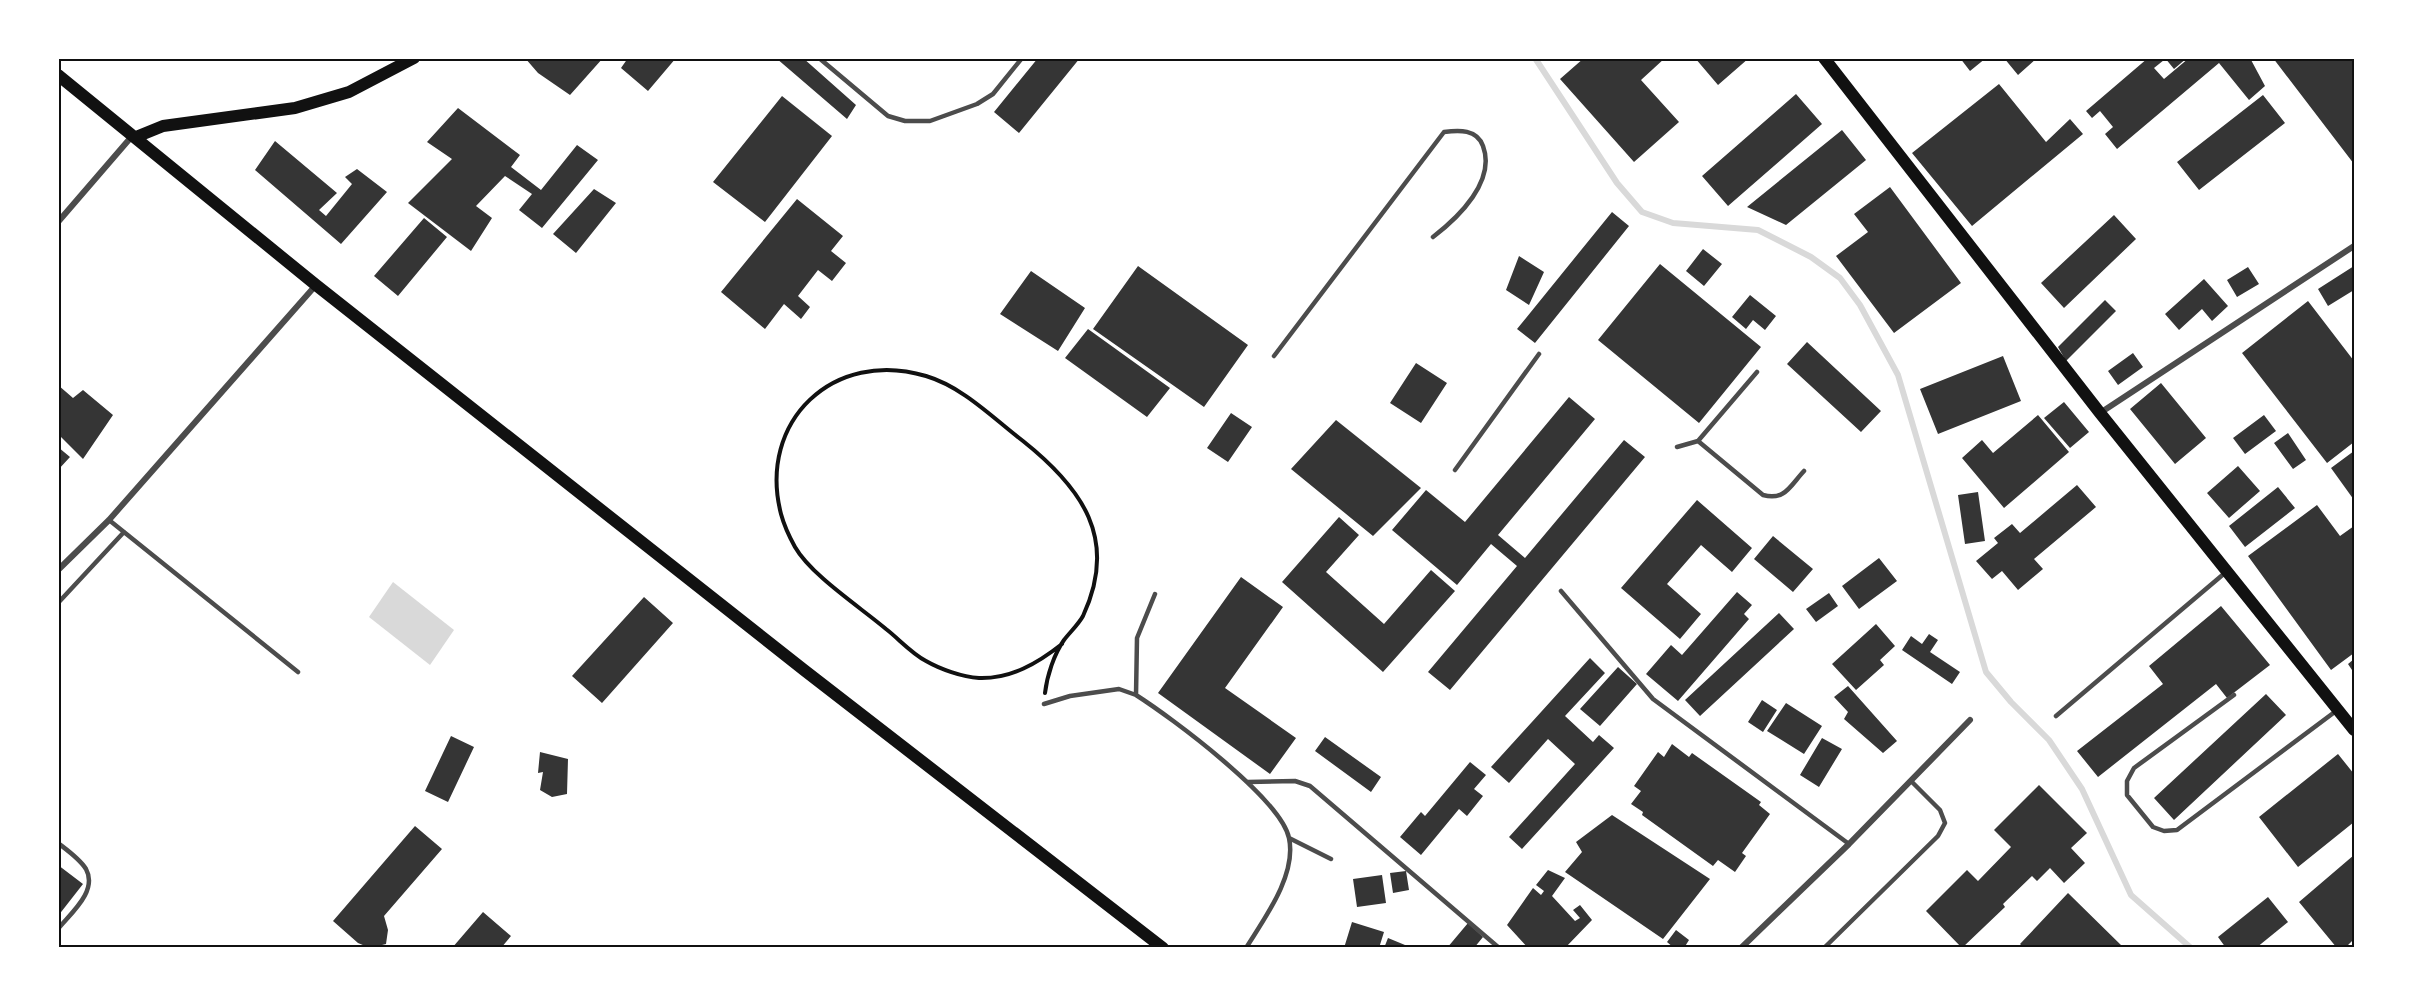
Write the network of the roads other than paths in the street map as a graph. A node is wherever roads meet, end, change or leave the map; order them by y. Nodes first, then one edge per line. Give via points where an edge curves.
1 (414, 58) edge
2 (819, 58) edge
3 (1022, 58) edge
4 (1824, 58) edge
5 (58, 75) edge
6 (134, 136) junction
7 (58, 222) edge
8 (1433, 237) dead end
9 (2355, 246) edge
10 (316, 285) junction
11 (1539, 354) dead end
12 (1274, 356) dead end
13 (1757, 372) dead end
14 (2100, 413) junction
15 (1698, 441) junction
16 (1677, 447) dead end
17 (1455, 470) dead end
18 (1804, 471) dead end
19 (109, 520) junction
20 (124, 532) junction
21 (58, 570) edge
22 (2226, 572) junction
23 (1561, 591) dead end
24 (1155, 594) dead end
25 (58, 603) edge
26 (298, 672) dead end
27 (2234, 694) dead end
28 (1136, 695) junction
29 (1044, 704) road end
30 (2338, 710) junction
31 (2056, 716) dead end
32 (1970, 720) dead end
33 (2355, 730) edge
34 (1911, 781) junction
35 (1248, 782) junction
36 (1289, 838) junction
37 (58, 843) edge
38 (1849, 844) junction
39 (1331, 859) dead end
40 (58, 929) edge
41 (1498, 947) edge
42 (1163, 948) edge
43 (1246, 948) edge
44 (1741, 948) edge
45 (1824, 948) edge

1 - 6 main road via 349,92 295,108 163,126
2 - 3 lane via 888,116 905,121 930,121 977,104 993,94
4 - 14 main road
5 - 6 main road
6 - 7 street
6 - 10 main road
8 - 12 lane via 1450,224 1483,178 1488,158 1481,141 1471,132 1444,132
9 - 14 street
10 - 19 street
10 - 42 main road
11 - 17 lane
13 - 15 lane
14 - 22 main road
15 - 16 lane
15 - 18 lane via 1763,495 1782,495
19 - 20 lane
19 - 21 street
20 - 25 lane
20 - 26 lane
22 - 30 main road
22 - 31 lane
23 - 38 lane via 1653,699
24 - 28 lane via 1137,638
27 - 30 lane via 2134,768 2127,781 2127,795 2153,827 2177,830
28 - 29 lane via 1119,689
28 - 35 lane
30 - 33 main road
32 - 34 street
34 - 38 street
34 - 45 lane via 1940,810 1945,824 1938,836
35 - 36 lane via 1277,814
35 - 41 lane via 1295,781 1311,786
36 - 39 lane
36 - 43 lane via 1289,858 1280,889
37 - 40 lane via 85,867 89,879 89,891
38 - 44 street

